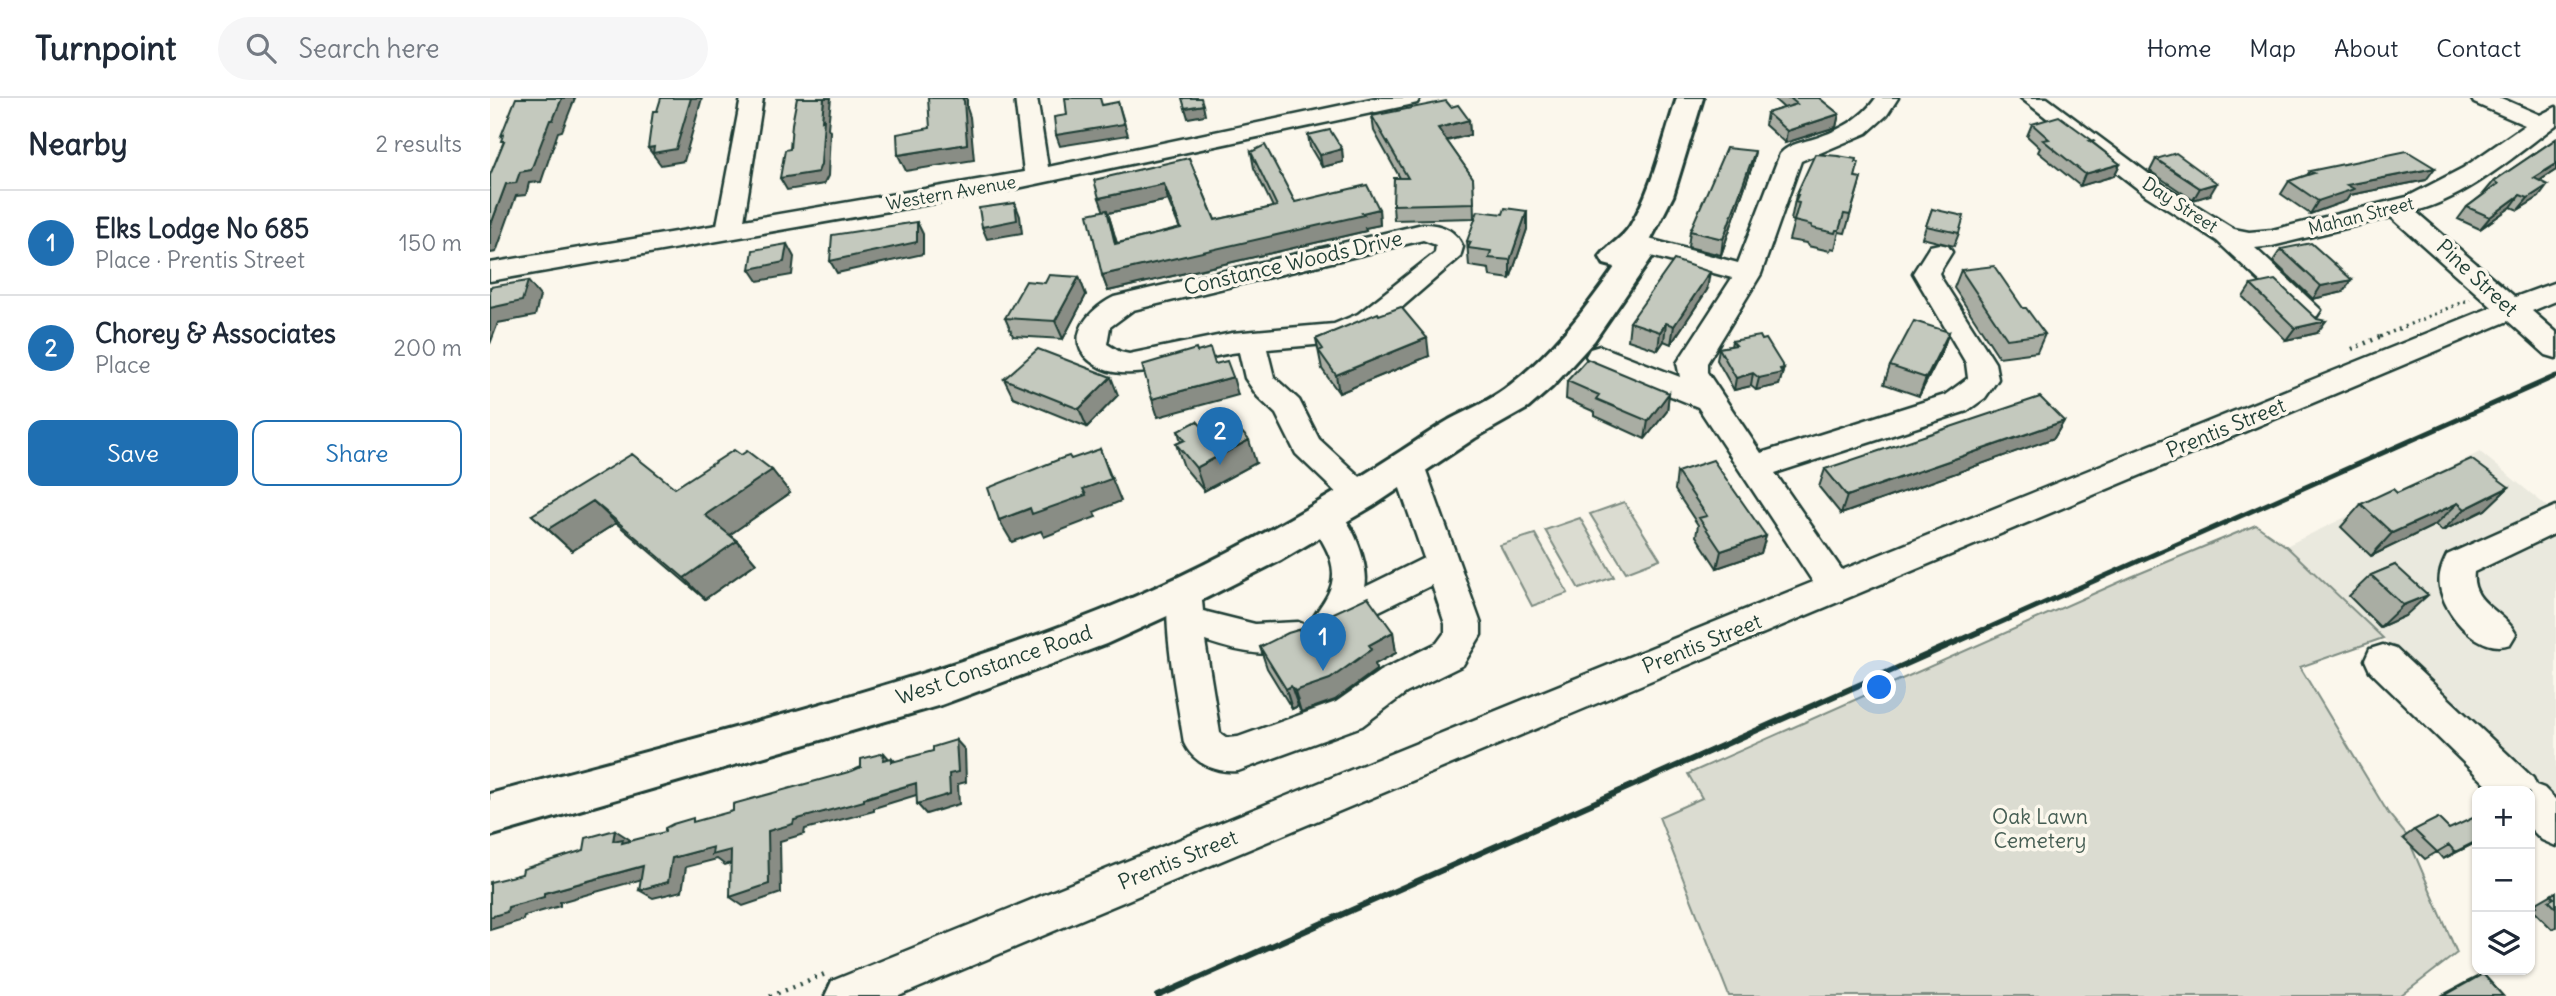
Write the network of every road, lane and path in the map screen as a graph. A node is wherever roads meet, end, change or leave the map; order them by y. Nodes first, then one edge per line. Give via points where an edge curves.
1 (752, 98) edge
2 (1026, 98) edge
3 (1409, 98) edge
4 (1690, 98) edge
5 (1887, 98) edge
6 (2032, 98) edge
7 (2482, 98) edge
8 (1301, 109) edge
9 (2549, 119) edge
10 (1037, 177) junction
11 (2398, 209) junction
12 (729, 231) junction
13 (2226, 235) junction
14 (1634, 243) junction
15 (1940, 252) dead end
16 (490, 272) edge
17 (1748, 274) junction
18 (2556, 291) edge
19 (2510, 309) junction
20 (2320, 322) edge
21 (1251, 341) junction
22 (2556, 348) edge
23 (1600, 356) dead end
24 (1709, 400) junction
25 (1408, 465) junction
26 (1755, 467) junction
27 (1360, 496) junction
28 (1324, 517) junction
29 (2556, 519) edge
30 (1443, 564) junction
31 (1836, 589) junction
32 (1185, 605) junction
33 (1317, 627) junction
34 (2498, 634) dead end
35 (2383, 660) dead end
36 (2514, 786) edge
37 (2535, 806) edge
38 (490, 815) edge
39 (2556, 827) edge
40 (848, 996) edge

1 - 12 street
2 - 10 street
3 - 8 street, Western Avenue
4 - 14 main road, West Constance Road via 1663,183
5 - 17 street via 1870,122 1853,134 1795,152 1788,159
6 - 13 street, Day Street via 2156,191
7 - 9 street
8 - 10 street, Western Avenue
9 - 11 street, Mahan Street via 2488,164 2439,193
10 - 12 street, Western Avenue
11 - 13 street, Mahan Street via 2272,238
11 - 19 street, Pine Street
12 - 16 street, Western Avenue
13 - 20 street, Day Street
14 - 17 street
14 - 25 main road, West Constance Road via 1637,257 1581,335 1545,373 1482,421
15 - 26 street via 1927,278 1980,363 1983,379 1976,391 1956,403
17 - 24 street via 1692,363 1692,372
18 - 19 street, Prentis Street
19 - 22 street, Pine Street
19 - 31 street, Prentis Street
21 - 21 street, Constance Woods Drive via 1129,364 1099,356 1091,339 1102,317 1124,303 1423,232 1447,240 1447,257 1356,327
21 - 27 street via 1260,377 1288,408 1307,446
23 - 24 street
24 - 26 street
25 - 27 main road, West Constance Road
25 - 30 street
26 - 31 street
27 - 28 main road, West Constance Road
28 - 32 main road, West Constance Road
28 - 33 street via 1343,545 1350,570 1346,599
29 - 34 street via 2459,564 2454,578 2457,592 2465,606
30 - 32 street via 1463,624 1463,635 1450,654 1393,682 1349,714 1238,754 1223,755 1203,743
30 - 33 street
31 - 40 street, Prentis Street
32 - 33 street via 1250,639 1282,641
32 - 38 main road, West Constance Road via 1092,632 942,687
35 - 36 street
37 - 39 street

